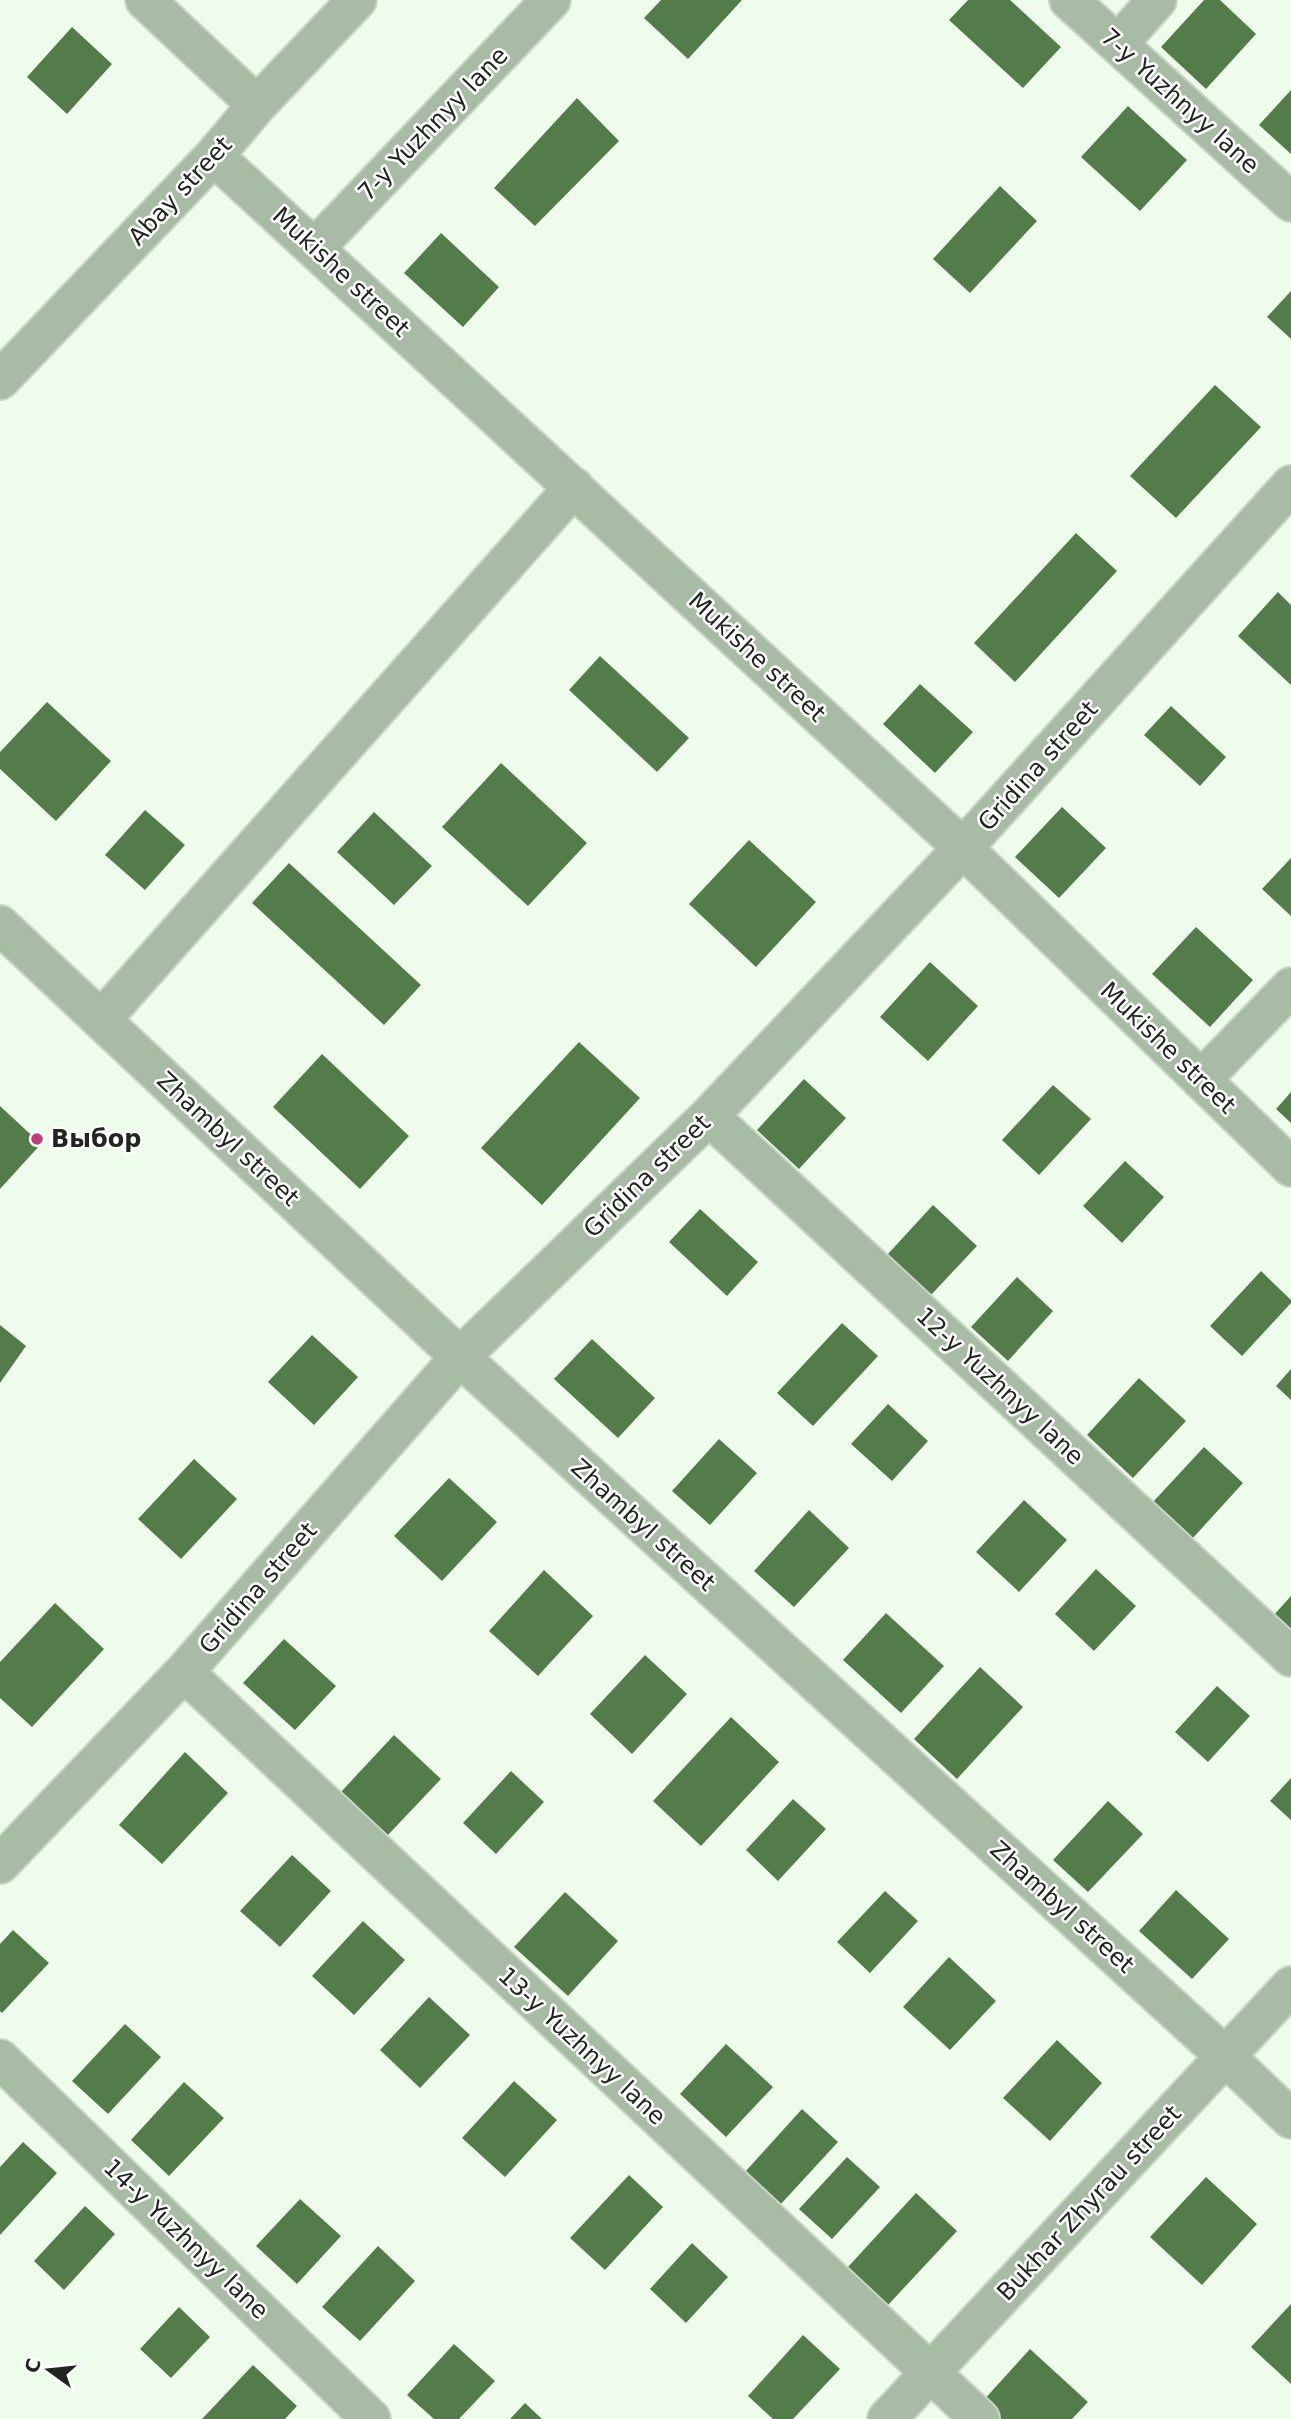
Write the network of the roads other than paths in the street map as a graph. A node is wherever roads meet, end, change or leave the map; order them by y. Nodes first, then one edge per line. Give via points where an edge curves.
1 (145, 0) edge
2 (357, 0) edge
3 (551, 0) edge
4 (1069, 0) edge
5 (1157, 0) edge
6 (1118, 44) junction
7 (257, 105) junction
8 (214, 156) junction
9 (1291, 202) edge
10 (315, 248) junction
11 (0, 380) edge
12 (1291, 485) edge
13 (574, 487) junction
14 (964, 848) junction
15 (0, 925) edge
16 (1291, 987) edge
17 (101, 1020) junction
18 (1201, 1080) junction
19 (709, 1116) junction
20 (1291, 1167) edge
21 (460, 1357) junction
22 (1291, 1657) edge
23 (184, 1672) junction
24 (0, 1864) edge
25 (1291, 1986) edge
26 (1226, 2057) junction
27 (0, 2059) edge
28 (1291, 2119) edge
29 (930, 2372) junction
30 (371, 2419) edge
31 (887, 2419) edge
32 (980, 2419) edge

1 - 7 street
2 - 7 street, Abay street
3 - 10 street, 7-y Yuzhnyy lane
4 - 6 street, 7-y Yuzhnyy lane
5 - 6 street
6 - 9 street, 7-y Yuzhnyy lane
7 - 8 street, Abay street
8 - 10 street, Mukishe street
8 - 11 street, Abay street
10 - 13 street, Mukishe street
12 - 14 street, Gridina street
13 - 14 street, Mukishe street
13 - 17 street
14 - 18 street, Mukishe street
14 - 19 street, Gridina street
15 - 17 street, Zhambyl street
16 - 18 street
17 - 21 street, Zhambyl street
18 - 20 street, Mukishe street
19 - 21 street, Gridina street
19 - 22 street, 12-y Yuzhnyy lane
21 - 23 street, Gridina street
21 - 26 street, Zhambyl street
23 - 24 street, Gridina street
23 - 29 street, 13-y Yuzhnyy lane
25 - 26 street, Bukhar Zhyrau street
26 - 28 street, Zhambyl street
26 - 29 street, Bukhar Zhyrau street
27 - 30 street, 14-y Yuzhnyy lane
29 - 31 street, Bukhar Zhyrau street
29 - 32 street, 13-y Yuzhnyy lane

